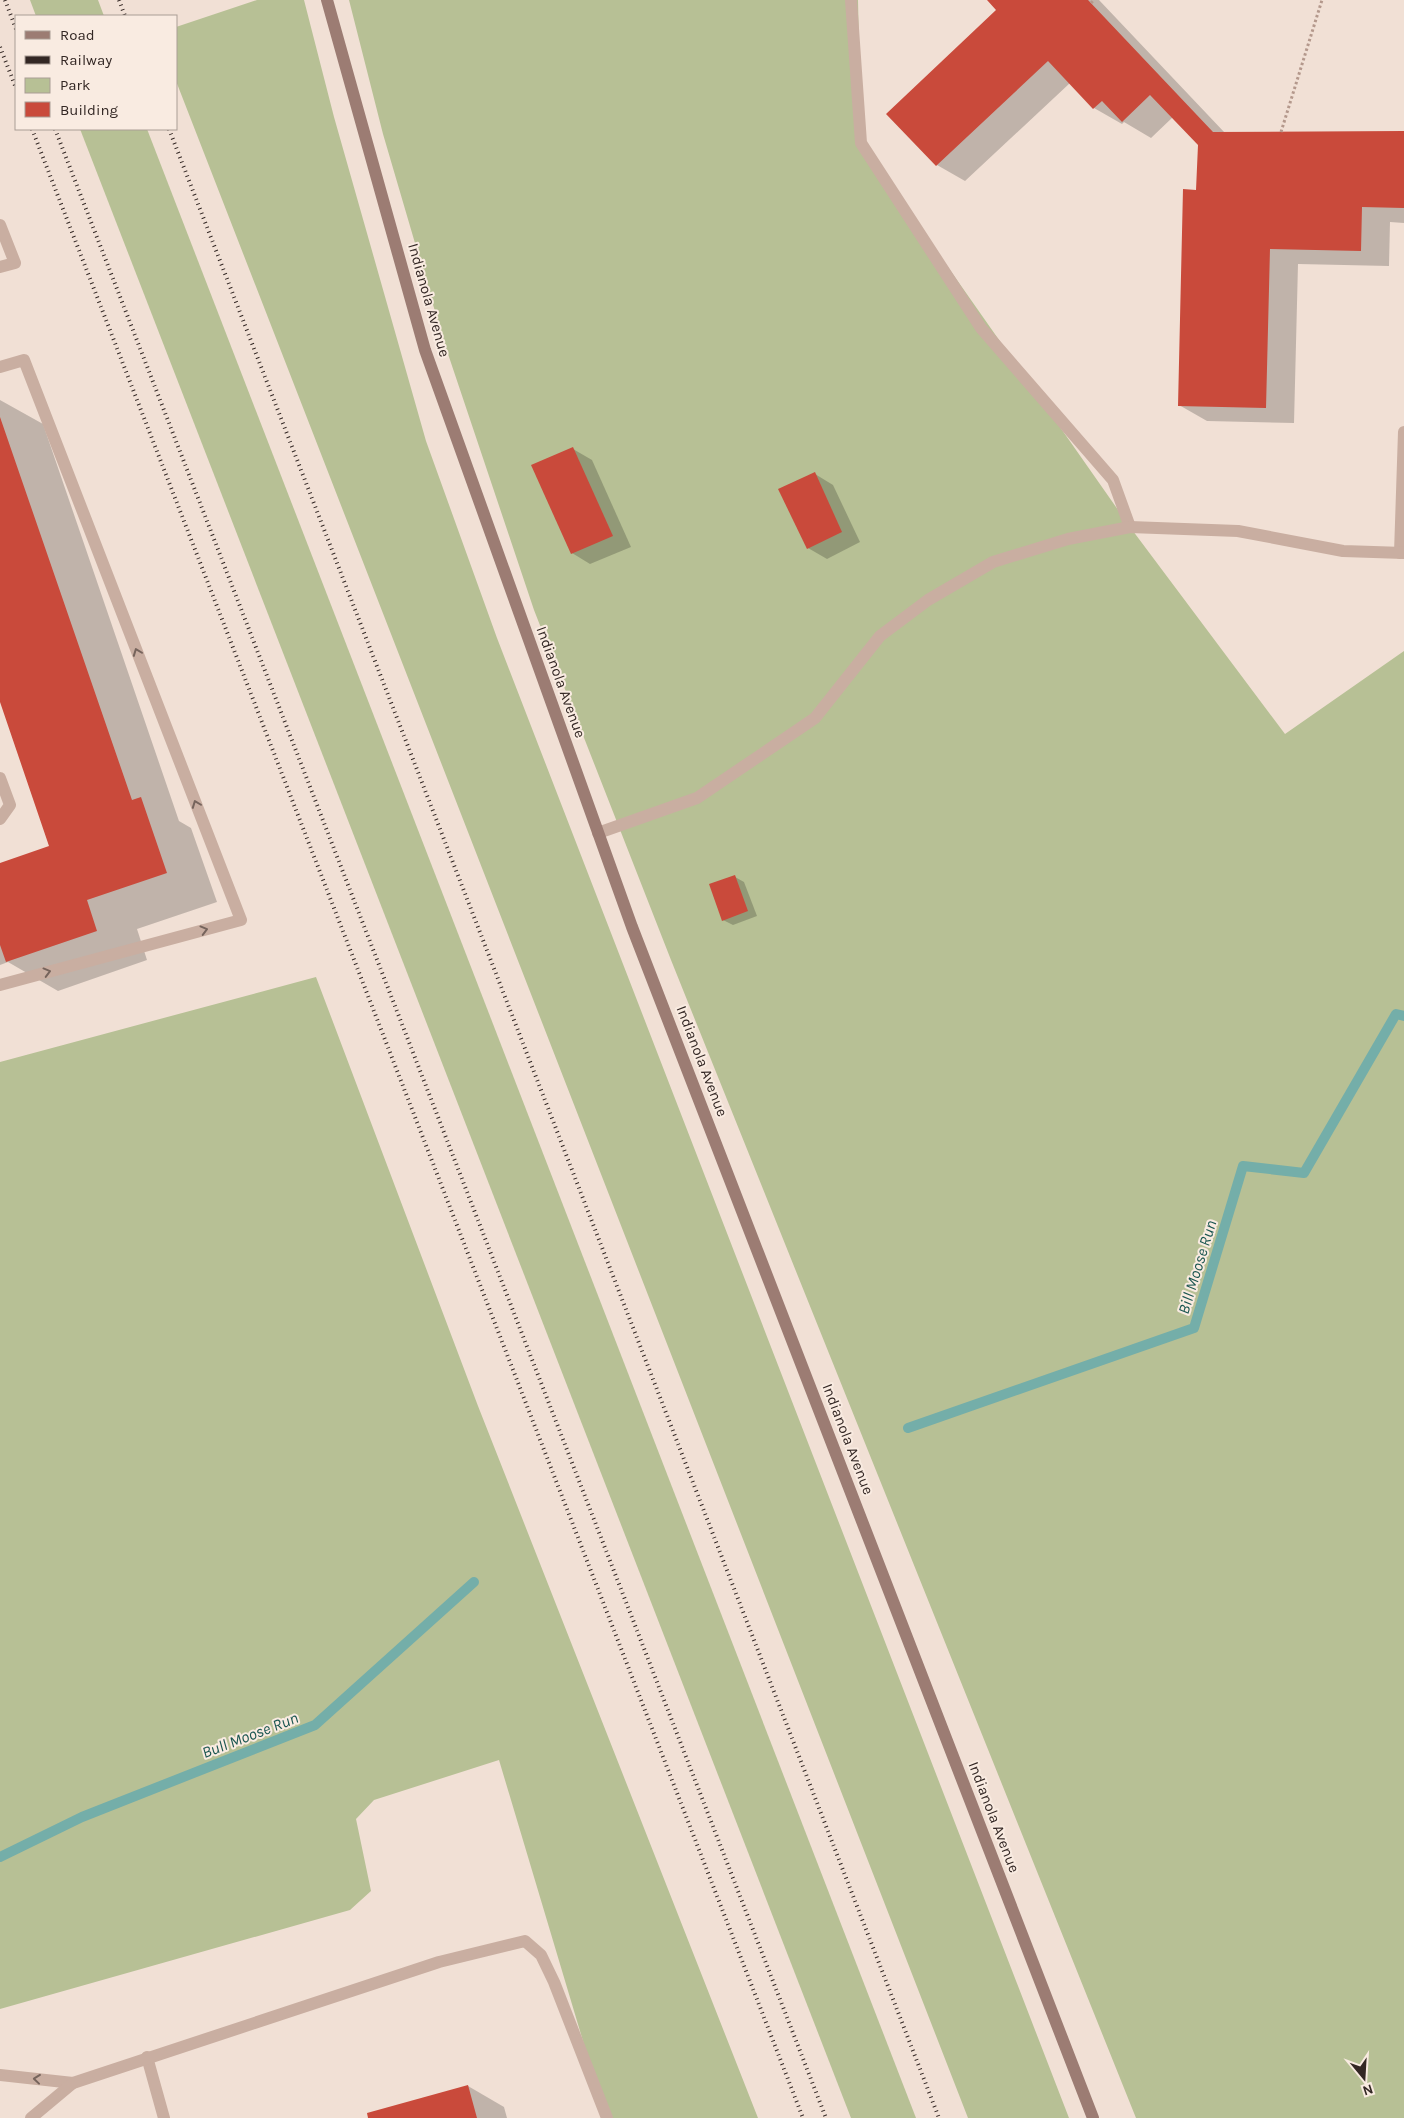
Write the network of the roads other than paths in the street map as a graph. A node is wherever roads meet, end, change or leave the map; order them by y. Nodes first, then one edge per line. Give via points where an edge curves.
1 (327, 0) edge
2 (851, 0) edge
3 (0, 225) edge
4 (0, 267) edge
5 (0, 367) edge
6 (1404, 432) edge
7 (1130, 527) junction
8 (1402, 553) edge
9 (0, 778) edge
10 (0, 819) edge
11 (598, 833) junction
12 (0, 985) edge
13 (147, 2058) junction
14 (0, 2075) edge
15 (73, 2083) junction
16 (31, 2118) edge
17 (164, 2118) edge
18 (607, 2118) edge
19 (1093, 2118) edge

1 - 11 main road, Indianola Avenue via 425,350
2 - 7 lane via 861,143 980,328 1113,480
3 - 4 lane via 15,263
12 -> 5 lane via 241,920 24,360
6 - 8 lane
7 - 8 lane via 1238,531 1343,551
7 - 11 lane via 1068,540 993,562 928,600 880,636 815,718 697,798
9 - 10 lane via 10,804
11 - 19 main road, Indianola Avenue
13 - 15 lane
13 - 17 lane
13 - 18 lane via 439,1962 525,1941 541,1956 554,1982
15 -> 14 lane
15 - 16 lane

